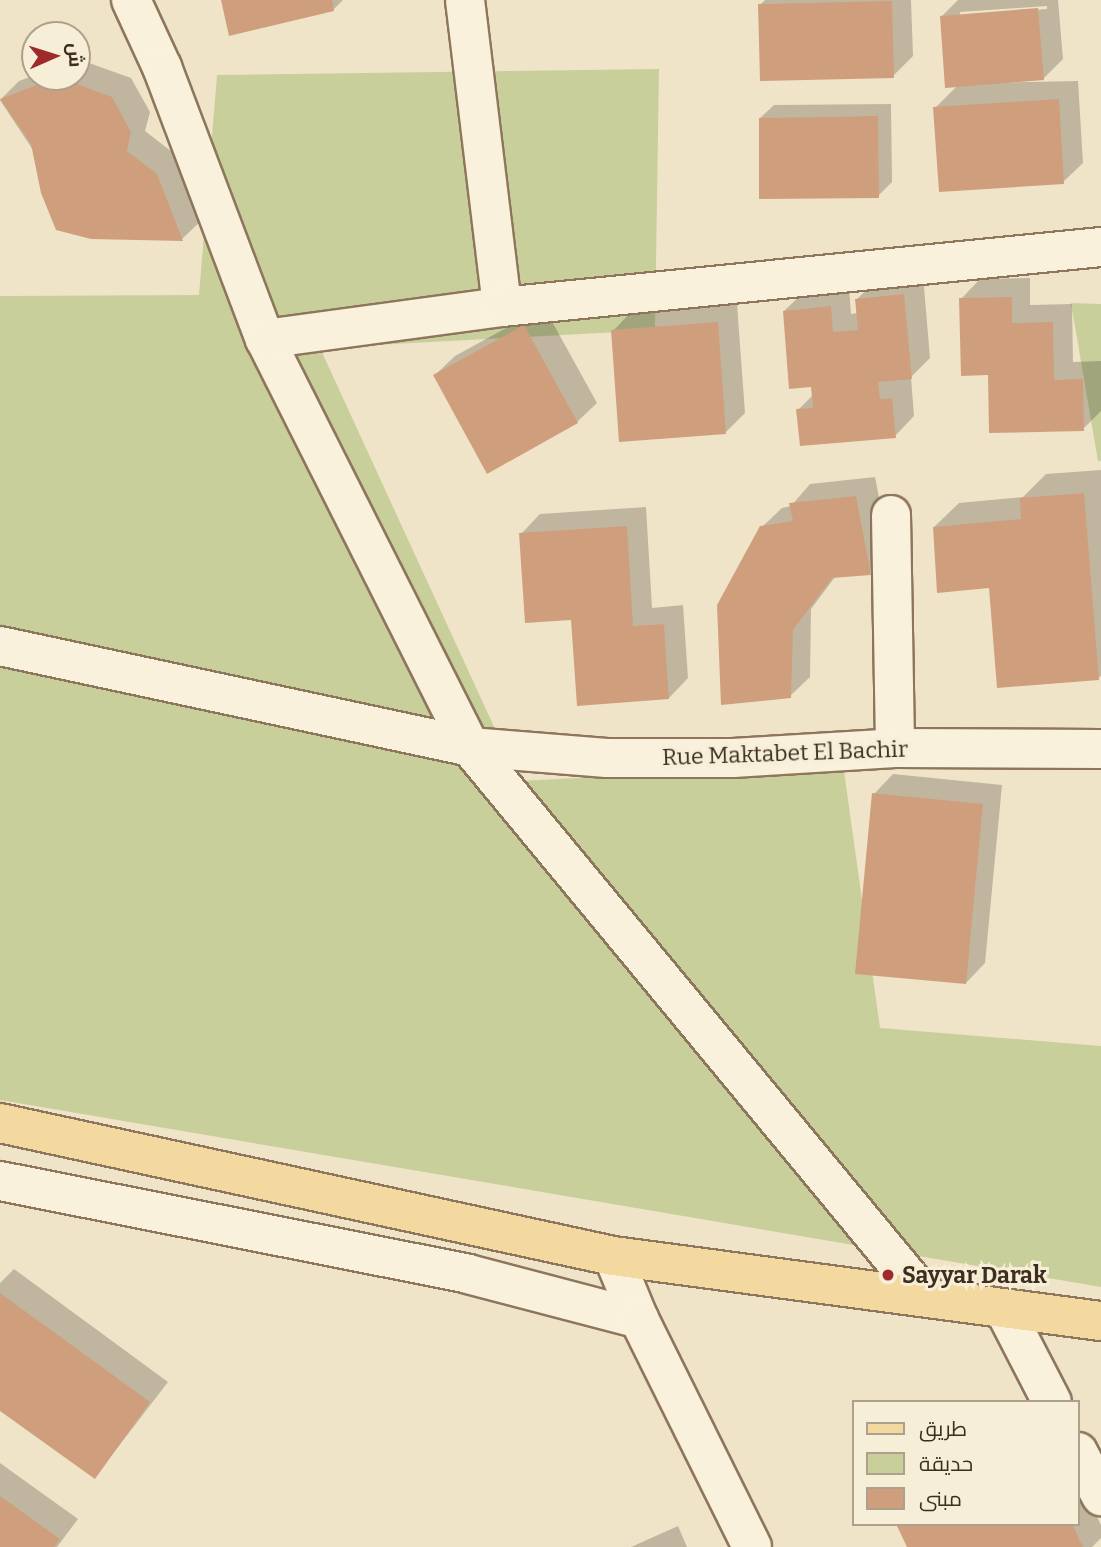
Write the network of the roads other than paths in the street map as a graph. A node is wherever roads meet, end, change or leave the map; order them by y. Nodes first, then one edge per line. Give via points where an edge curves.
1 (131, 0) edge
2 (465, 0) edge
3 (1101, 247) edge
4 (502, 307) junction
5 (265, 339) junction
6 (891, 514) dead end
7 (0, 646) edge
8 (470, 747) junction
9 (895, 748) junction
10 (1101, 749) edge
11 (0, 1123) edge
12 (0, 1181) edge
13 (613, 1256) junction
14 (924, 1296) junction
15 (1005, 1311) junction
16 (639, 1319) junction
17 (1101, 1321) edge
18 (1051, 1400) edge
19 (1080, 1456) edge
20 (1101, 1496) edge
21 (752, 1547) edge

1 - 5 street via 162,67
2 - 4 street
3 - 4 street
4 - 5 street
5 - 8 street
6 - 9 street
7 - 8 street, Rue Maktabet El Bachir
8 - 9 street, Rue Maktabet El Bachir via 607,758 733,758
8 - 14 street
9 - 10 street, Rue Maktabet El Bachir
11 - 13 main road
12 - 16 street via 468,1274
13 - 14 main road
13 - 16 street
14 - 15 main road
15 - 17 main road
15 - 18 street
16 - 21 street
19 - 20 street

